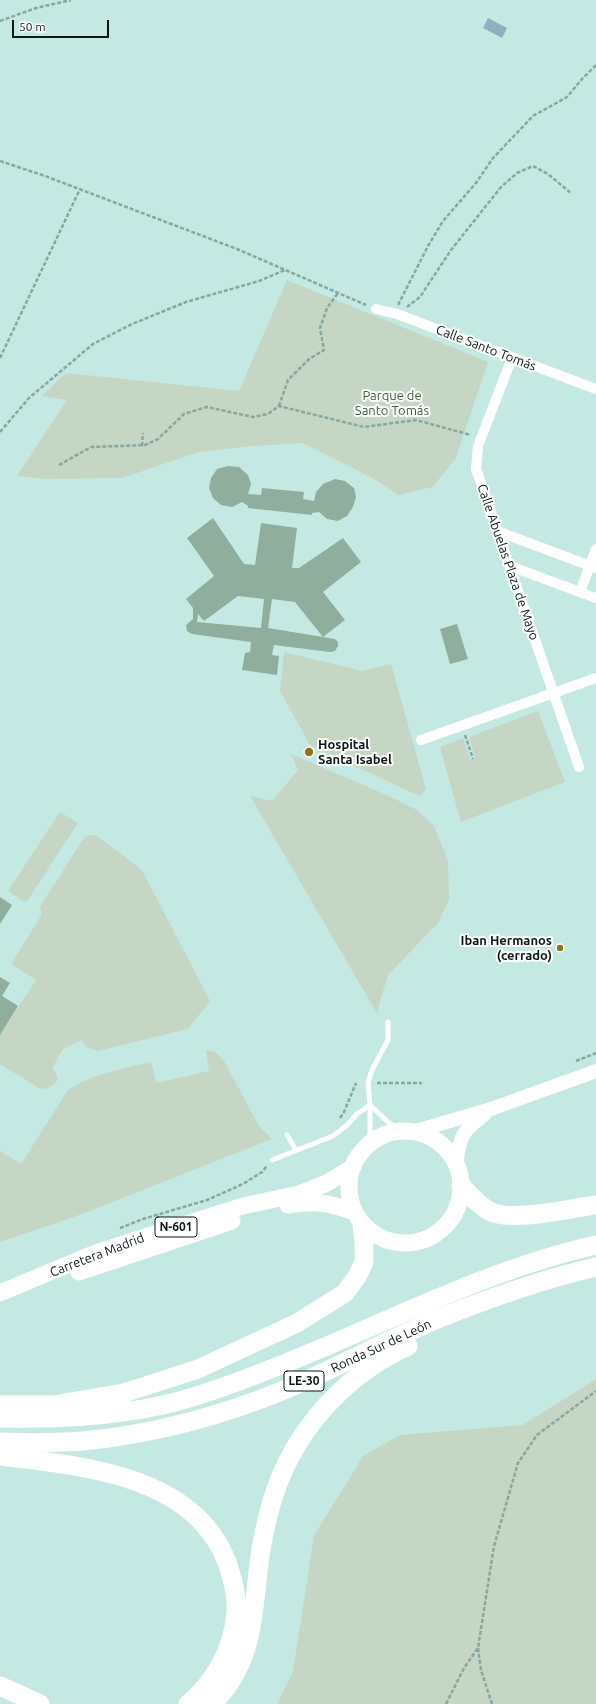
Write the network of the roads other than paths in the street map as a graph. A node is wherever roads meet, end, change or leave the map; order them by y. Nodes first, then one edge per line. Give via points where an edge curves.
1 (376, 309) road end
2 (512, 358) junction
3 (596, 390) edge
4 (497, 530) junction
5 (596, 549) edge
6 (510, 566) junction
7 (593, 567) edge
8 (580, 592) junction
9 (596, 598) edge
10 (596, 678) edge
11 (554, 693) junction
12 (421, 740) dead end
13 (579, 766) dead end
14 (388, 1022) dead end
15 (596, 1071) edge
16 (370, 1105) junction
17 (490, 1109) junction
18 (409, 1131) junction
19 (287, 1135) dead end
20 (370, 1143) junction
21 (296, 1150) junction
22 (272, 1160) road end
23 (456, 1164) junction
24 (353, 1167) junction
25 (461, 1185) junction
26 (596, 1205) edge
27 (358, 1218) junction
28 (596, 1245) edge
29 (596, 1267) edge
30 (0, 1294) edge
31 (505, 1295) junction
32 (0, 1306) edge
33 (0, 1405) edge
34 (0, 1418) edge
35 (0, 1442) edge
36 (0, 1456) edge
37 (0, 1686) edge
38 (40, 1704) edge
39 (188, 1704) edge
40 (212, 1704) edge

1 - 2 street, Calle Santo Tomás via 397,314
2 - 3 street, Calle Santo Tomás
2 - 4 street, Calle Abuelas Plaza de Mayo via 481,438 476,458 476,469
4 - 6 street, Calle Abuelas Plaza de Mayo
4 - 7 street
5 - 7 street
6 - 8 street
6 - 11 street, Calle Abuelas Plaza de Mayo
7 - 8 street
8 - 9 street
10 - 11 street
11 - 12 street
11 - 13 street, Calle Abuelas Plaza de Mayo
14 - 16 lane via 388,1040 368,1083
15 - 17 main road
16 - 18 lane via 389,1123
16 - 20 lane
16 - 21 lane via 333,1136
17 - 18 main road
17 - 23 main road via 462,1135
18 - 20 highway, N-601 via 390,1132
18 - 23 highway, N-601 via 433,1138 446,1149
19 - 21 lane
20 - 24 highway, N-601
21 - 22 lane
23 - 25 highway, N-601
24 - 27 highway, N-601 via 349,1181 349,1197
24 - 30 highway, Carretera Madrid / N-601 via 327,1183 299,1194 243,1206 98,1252
25 - 26 highway via 478,1203 494,1213 529,1215
25 - 27 highway, N-601 via 458,1203 451,1218 439,1232 424,1240 407,1244 390,1243 375,1236
27 - 32 highway, Carretera Madrid / N-601 via 333,1204 309,1202 268,1209 95,1266 42,1286
27 - 33 highway via 364,1243 364,1262 358,1275 345,1293 298,1323 198,1369 124,1393 53,1405
28 - 34 highway, Ronda Sur de León / LE-30 via 493,1276 287,1363 213,1391 163,1405 103,1416
29 - 31 highway, Ronda Sur de León / LE-30
31 - 35 highway, Ronda Sur de León / LE-30 via 440,1318 288,1388 216,1414 150,1431 82,1441
31 - 40 highway via 459,1322 394,1352 349,1382 303,1434 284,1468 270,1509 249,1639 238,1668 221,1696
36 - 39 highway via 82,1467 119,1476 150,1487 173,1499 192,1512 208,1528 222,1551 232,1575 237,1597 235,1623 220,1666 206,1686
37 - 38 highway

